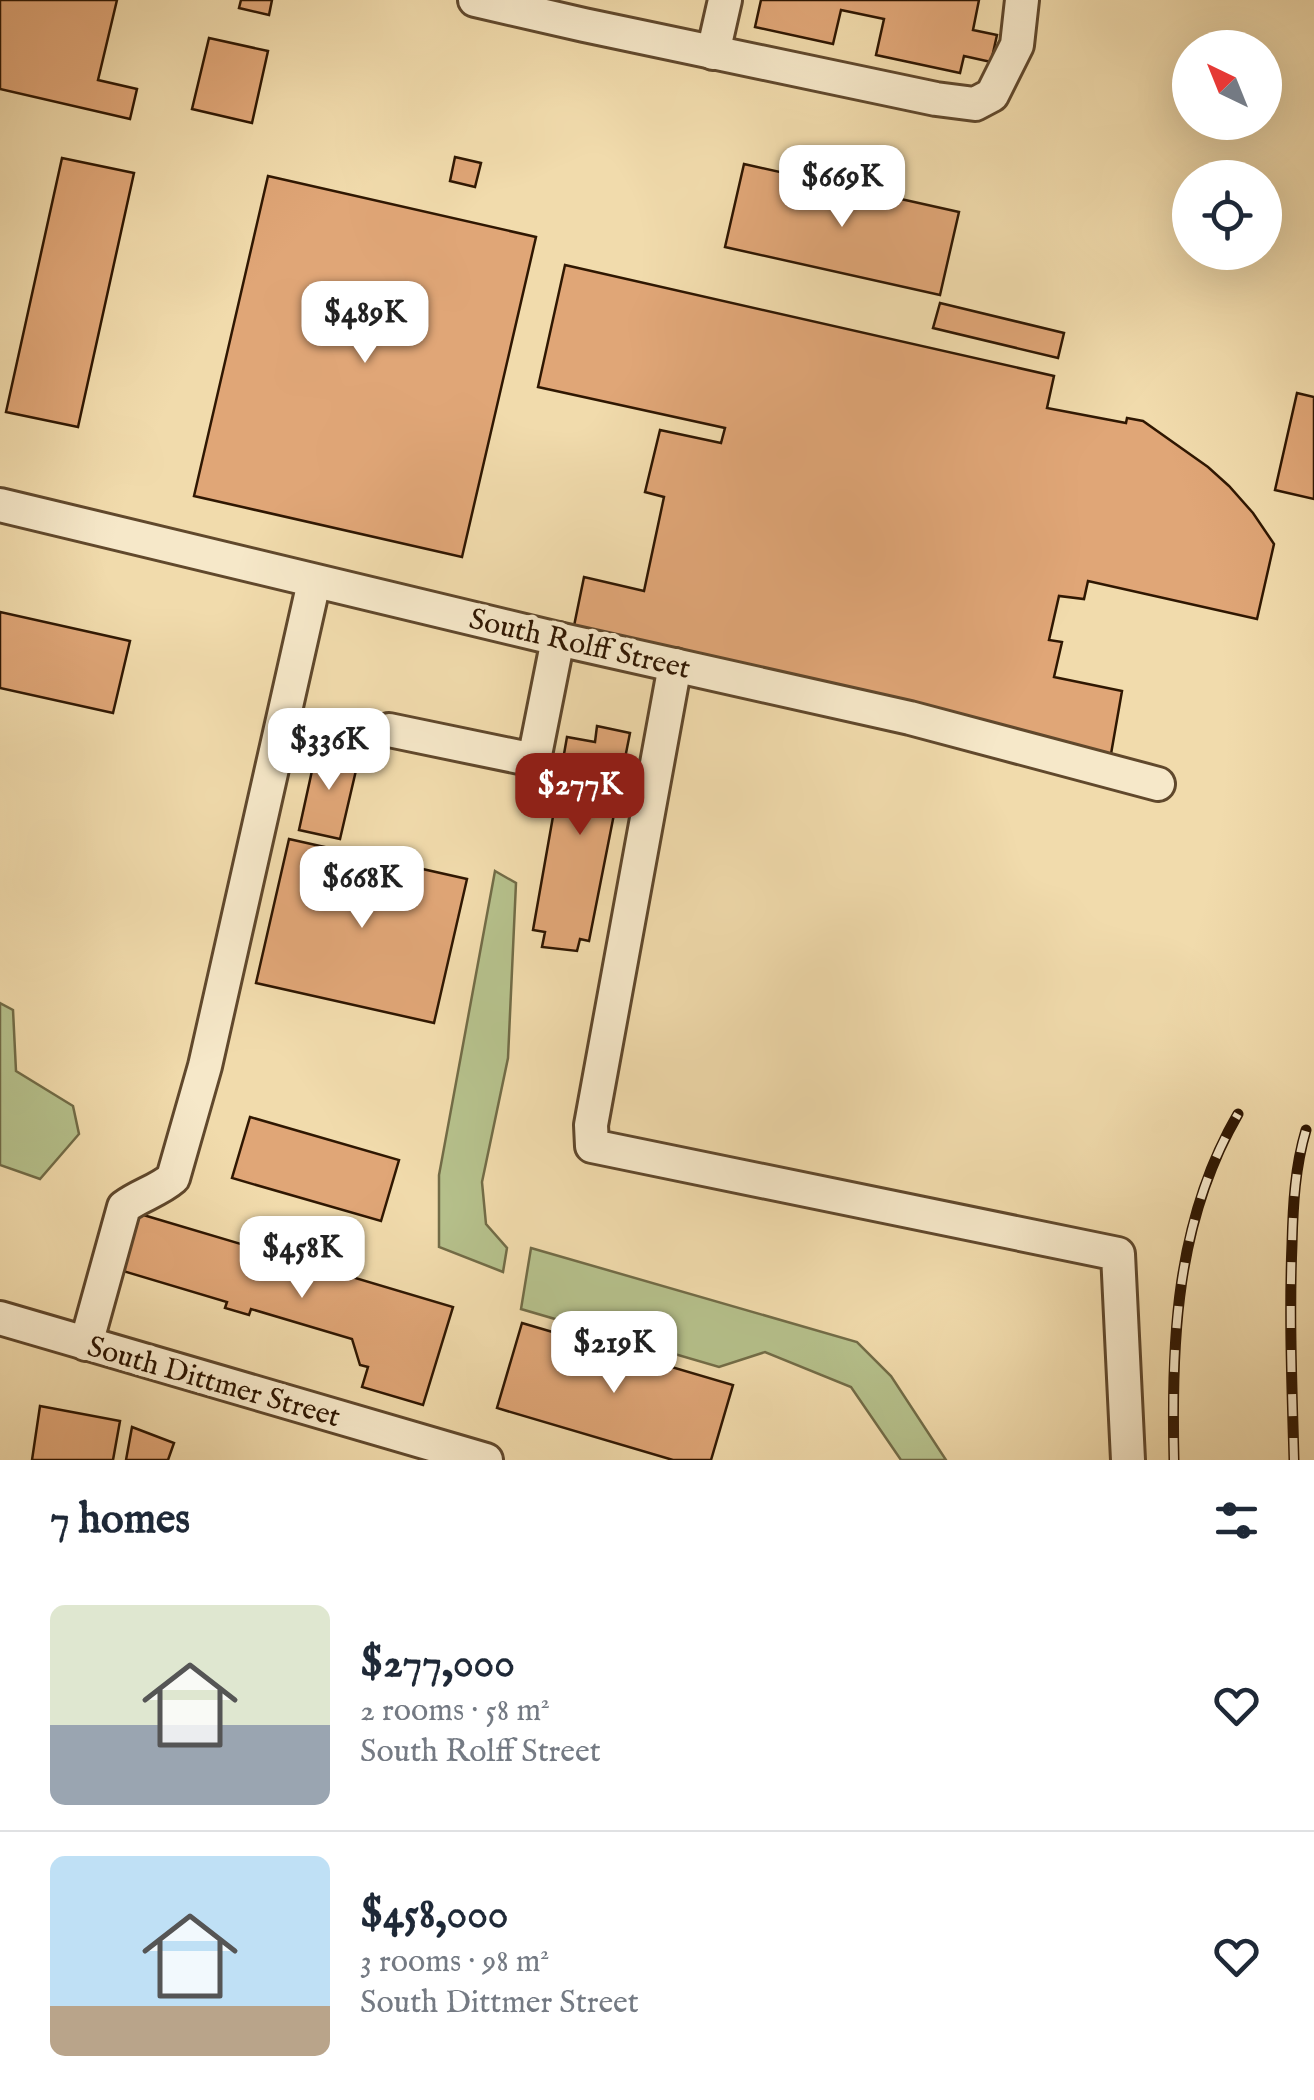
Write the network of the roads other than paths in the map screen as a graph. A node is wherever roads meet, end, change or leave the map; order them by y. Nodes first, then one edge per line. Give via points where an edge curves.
1 (475, 0) edge
2 (726, 0) edge
3 (1022, 0) edge
4 (714, 52) junction
5 (0, 506) edge
6 (314, 582) junction
7 (558, 638) junction
8 (675, 665) junction
9 (389, 730) dead end
10 (1158, 784) dead end
11 (0, 1318) edge
12 (86, 1344) junction
13 (486, 1460) edge
14 (1128, 1460) edge

1 - 4 street
2 - 4 street
3 - 4 street via 1017,45 992,95 975,104
5 - 6 street, South Rolff Street
6 - 7 street, South Rolff Street
6 - 12 street via 206,1066 173,1178 124,1207
7 - 8 street, South Rolff Street
7 - 9 street via 534,760
8 - 10 street, South Rolff Street
8 - 14 street via 590,1125 592,1146 1118,1254
11 - 12 street, South Dittmer Street
12 - 13 street, South Dittmer Street

